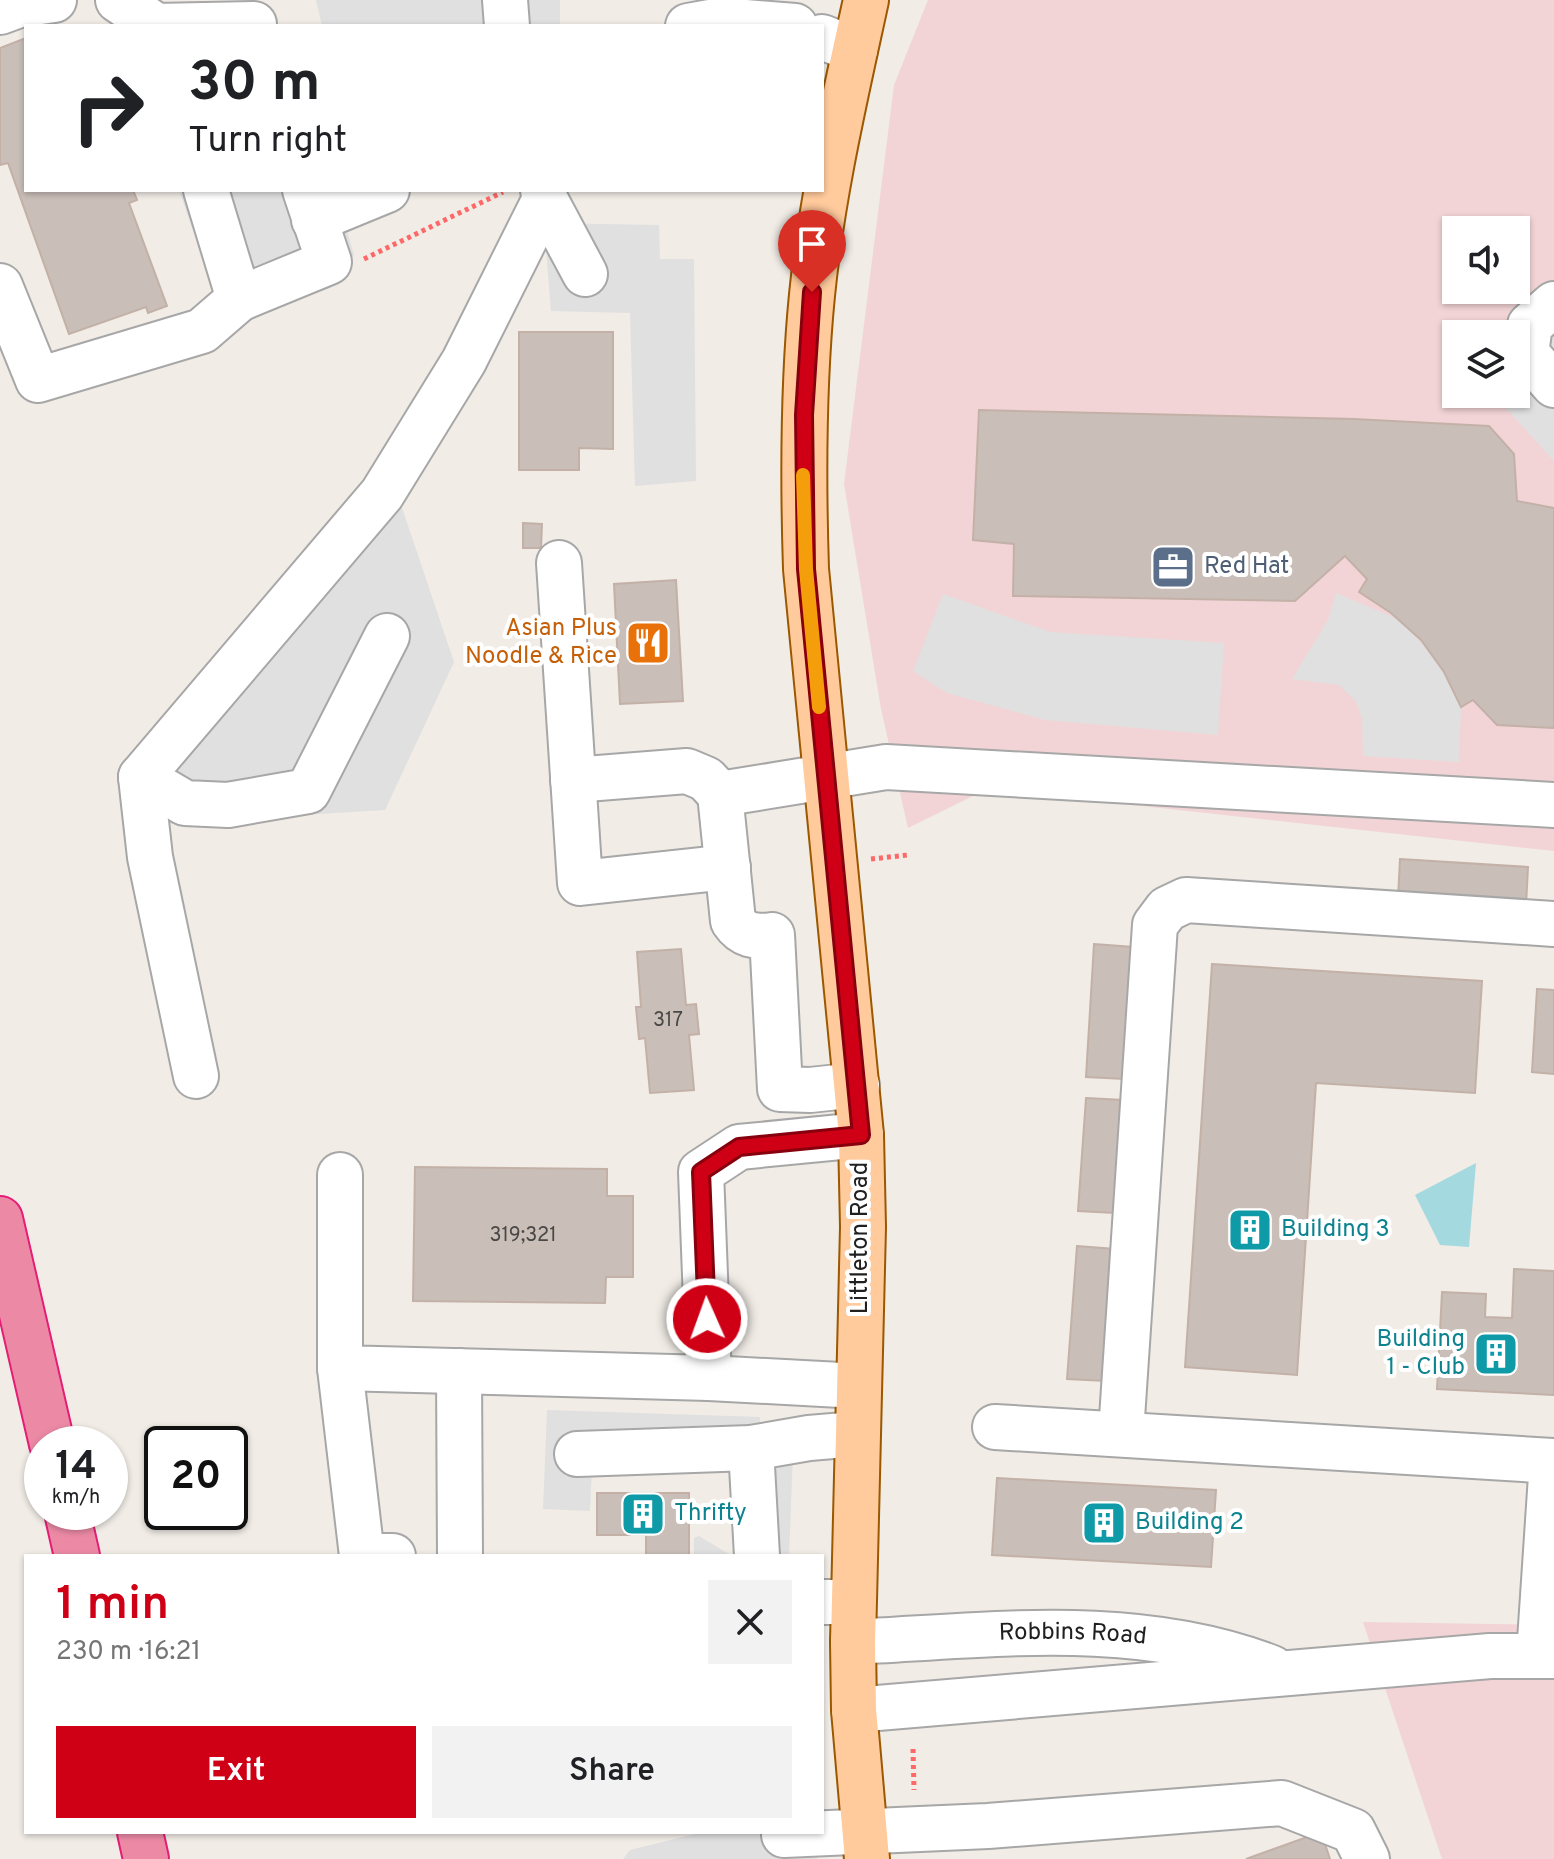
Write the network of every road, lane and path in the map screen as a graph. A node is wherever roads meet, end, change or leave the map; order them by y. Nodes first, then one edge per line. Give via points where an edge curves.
1 (54, 0) edge
2 (118, 0) edge
3 (505, 0) edge
4 (866, 0) edge
5 (0, 12) edge
6 (154, 24) edge
7 (507, 24) edge
8 (699, 24) edge
9 (770, 24) edge
10 (839, 44) edge
11 (207, 192) edge
12 (377, 192) edge
13 (532, 193) edge
14 (309, 205) edge
15 (358, 262) dead end
16 (585, 274) dead end
17 (0, 286) edge
18 (239, 299) junction
19 (1554, 304) edge
20 (1554, 385) edge
21 (559, 563) dead end
22 (387, 636) dead end
23 (141, 777) junction
24 (827, 777) junction
25 (573, 780) junction
26 (720, 794) junction
27 (1554, 805) edge
28 (728, 867) junction
29 (1554, 924) edge
30 (196, 1076) dead end
31 (857, 1085) junction
32 (861, 1135) junction
33 (340, 1175) dead end
34 (0, 1219) edge
35 (340, 1368) junction
36 (459, 1371) junction
37 (709, 1378) junction
38 (859, 1386) junction
39 (48, 1426) edge
40 (995, 1427) dead end
41 (1121, 1433) junction
42 (857, 1434) junction
43 (751, 1448) junction
44 (577, 1454) dead end
45 (1553, 1461) edge
46 (71, 1530) edge
47 (77, 1554) edge
48 (362, 1554) edge
49 (460, 1554) edge
50 (757, 1554) edge
51 (842, 1615) edge
52 (1546, 1656) edge
53 (1289, 1674) junction
54 (854, 1710) junction
55 (140, 1834) edge
56 (784, 1835) dead end
57 (865, 1845) edge
58 (146, 1859) edge
59 (1367, 1859) edge

1 - 5 street
2 - 6 street
3 - 7 street
4 - 10 main road, Littleton Road
8 - 9 street
10 - 24 main road, Littleton Road via 826,202 812,292 803,476 806,569
11 - 18 street
12 - 14 street
13 - 15 path
13 - 16 street
13 - 23 street via 464,361 382,494
14 - 18 street via 329,262
17 - 18 street via 38,380 202,331
19 - 20 street via 1530,325 1526,353
21 - 25 street
22 - 23 street via 308,791 228,805 185,803
23 - 30 street via 150,857
24 - 26 street
24 - 27 street via 886,767
24 - 31 main road, Littleton Road
25 - 26 street via 687,771 706,779
25 - 28 street via 580,883
26 - 28 street
28 - 31 street via 733,921 740,931 756,937 772,935 780,1089
29 - 41 street via 1186,900 1167,909 1155,925
31 - 32 main road, Littleton Road
32 - 37 street via 739,1147 701,1172
32 - 38 main road, Littleton Road
33 - 35 street
34 - 39 highway
35 - 36 street
35 - 48 street
36 - 37 street
36 - 49 street
37 - 38 street
38 - 42 main road, Littleton Road
40 - 41 street
41 - 45 street
42 - 43 street
42 - 51 main road, Littleton Road
43 - 44 street
43 - 50 street
45 - 52 street
46 - 47 highway
51 - 53 street, Robbins Road via 1136,1635 1240,1655
51 - 54 main road, Littleton Road
52 - 53 street, Robbins Road
53 - 54 street, Robbins Road
54 - 57 main road, Littleton Road
55 - 58 highway
56 - 57 street
57 - 59 street via 1018,1824 1282,1803 1353,1831

